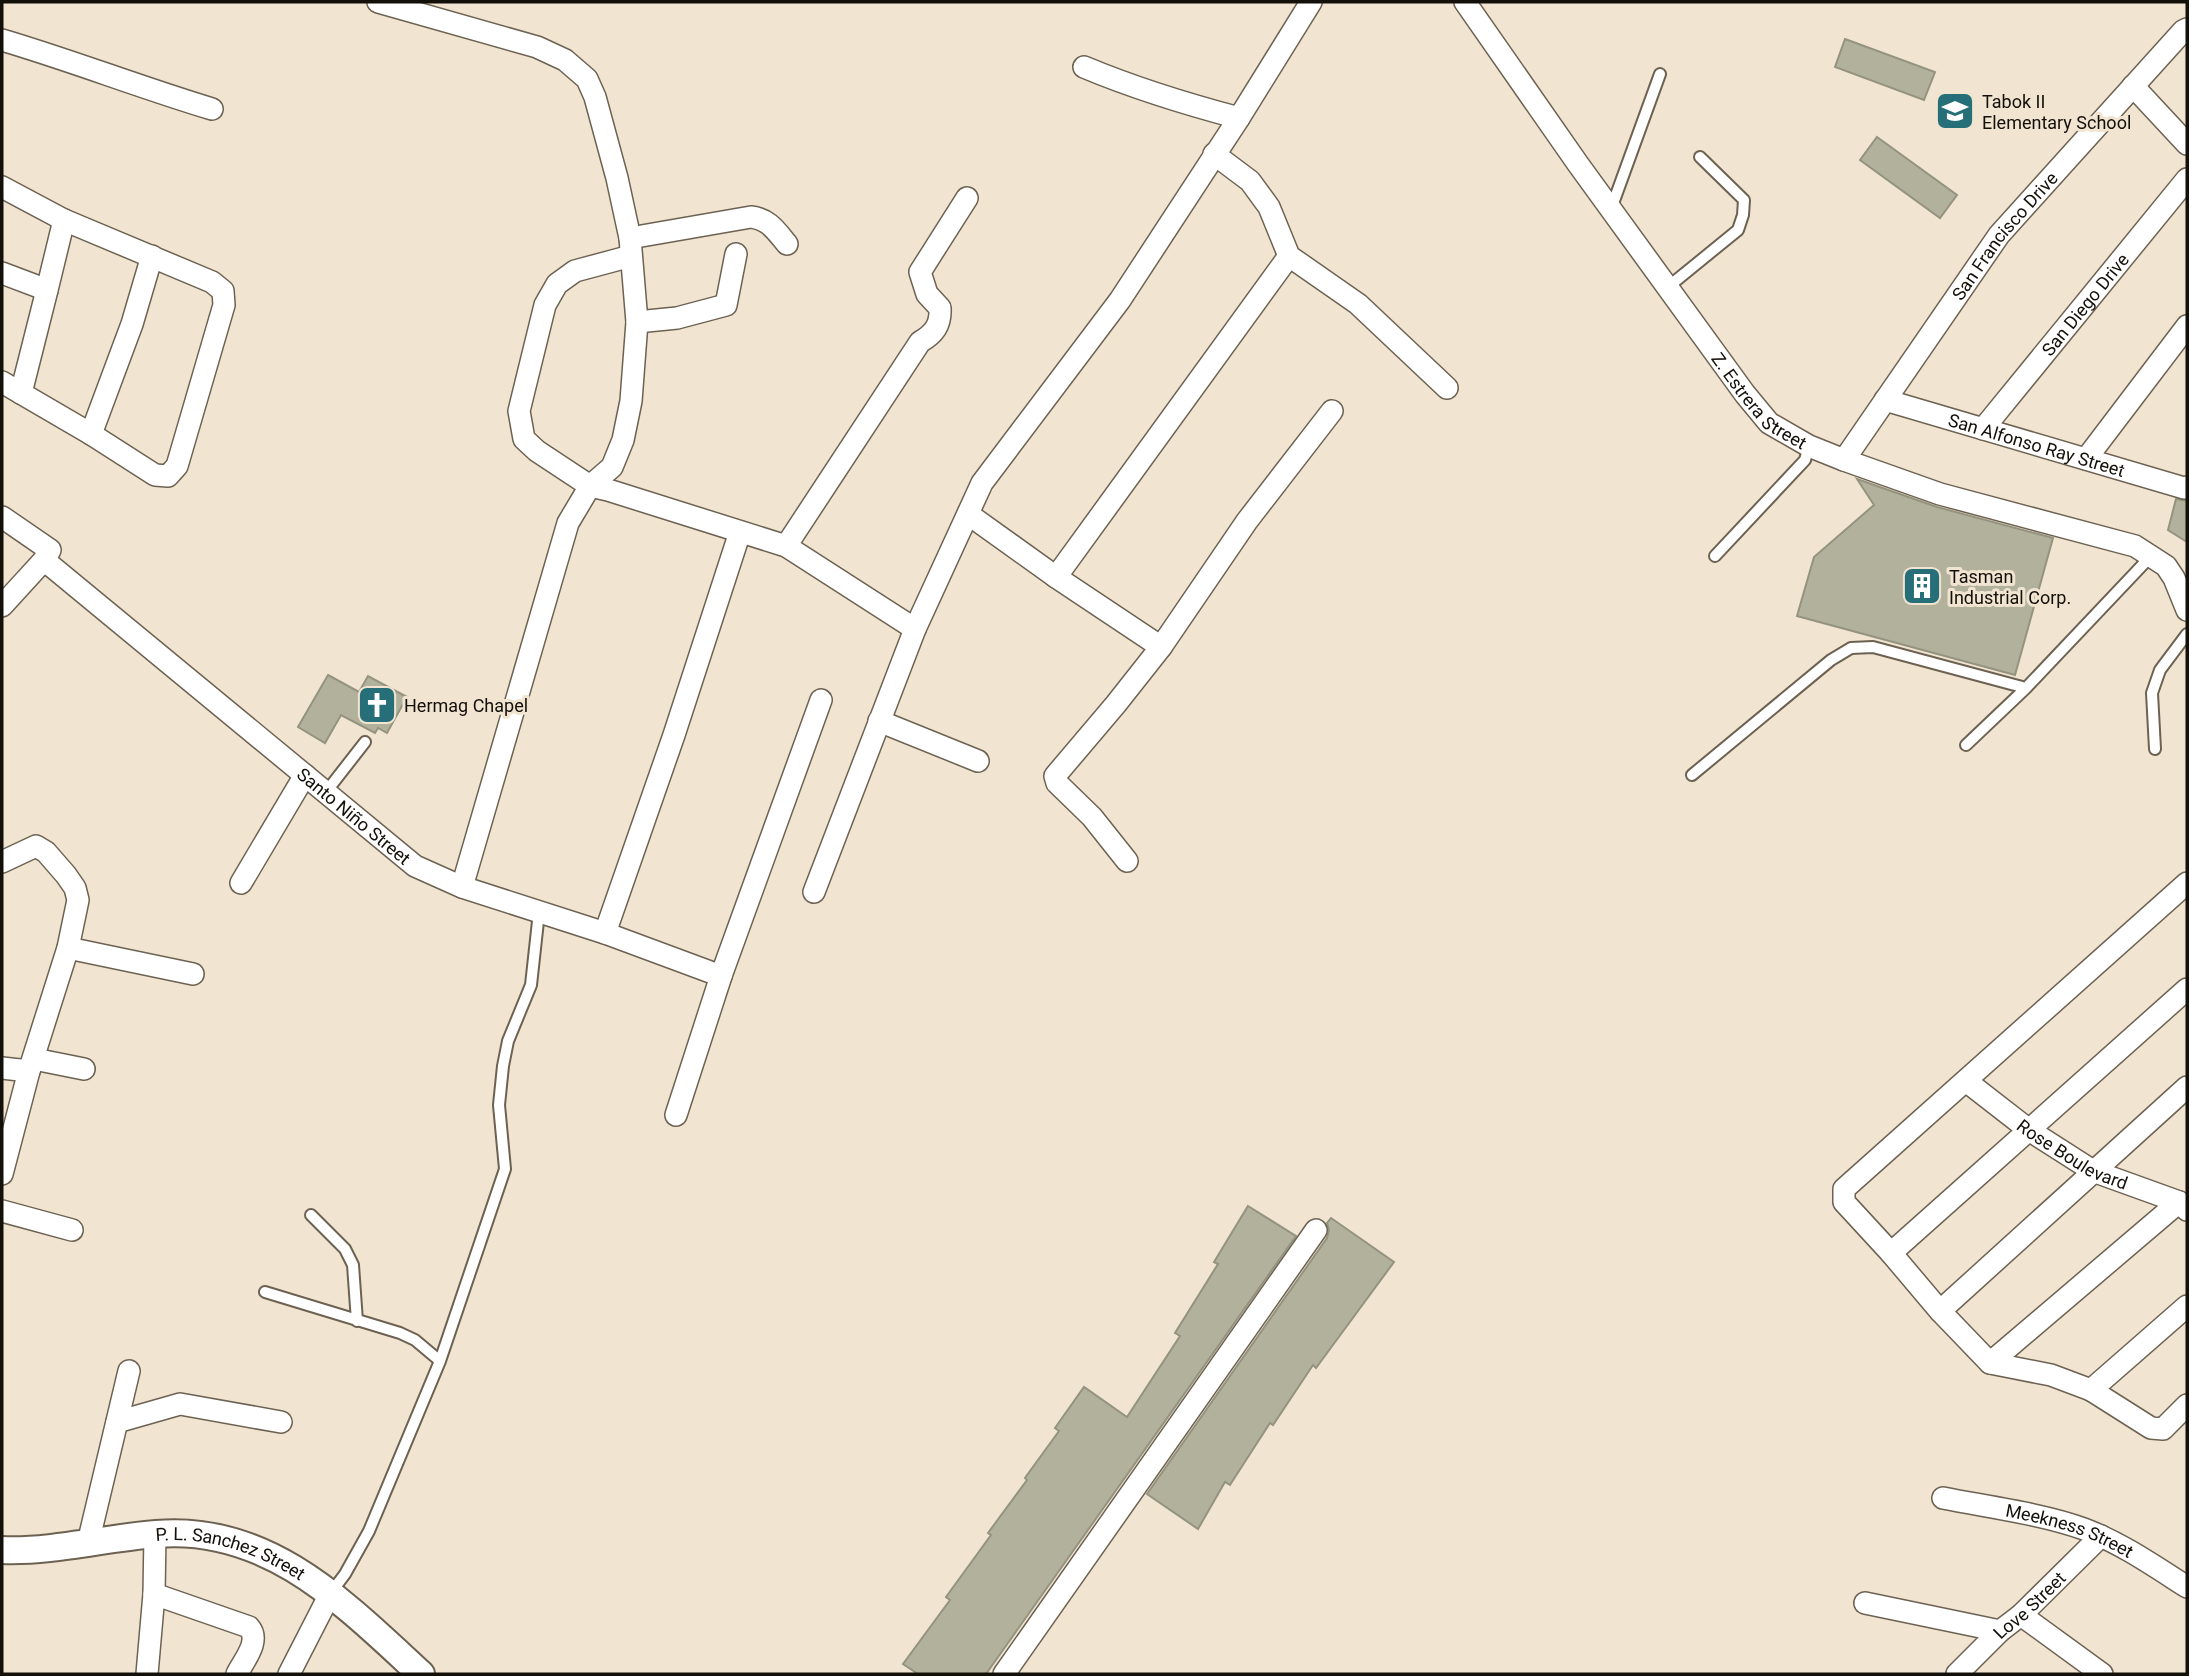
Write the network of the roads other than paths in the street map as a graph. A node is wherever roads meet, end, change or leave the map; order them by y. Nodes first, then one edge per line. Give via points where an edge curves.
1 (378, 2) edge
2 (1311, 2) edge
3 (1465, 2) edge
4 (2187, 29) edge
5 (2, 40) edge
6 (1084, 67) dead end
7 (1660, 74) dead end
8 (2133, 86) junction
9 (212, 109) dead end
10 (1239, 118) junction
11 (2187, 144) edge
12 (1214, 155) junction
13 (1700, 157) dead end
14 (2187, 179) edge
15 (2, 187) edge
16 (967, 198) dead end
17 (1611, 209) junction
18 (64, 220) junction
19 (788, 244) dead end
20 (630, 247) junction
21 (736, 254) dead end
22 (152, 256) junction
23 (1289, 256) junction
24 (2, 273) edge
25 (1668, 287) junction
26 (47, 290) junction
27 (637, 322) junction
28 (2187, 326) edge
29 (2, 382) edge
30 (1447, 388) dead end
31 (21, 393) junction
32 (1885, 400) junction
33 (1332, 411) dead end
34 (1983, 429) junction
35 (91, 434) junction
36 (1809, 446) junction
37 (2086, 459) junction
38 (1844, 460) junction
39 (590, 486) junction
40 (2187, 487) edge
41 (968, 514) junction
42 (2, 517) edge
43 (740, 532) junction
44 (786, 547) junction
45 (2152, 555) junction
46 (1715, 556) dead end
47 (44, 560) junction
48 (1056, 577) junction
49 (2, 606) edge
50 (2187, 610) edge
51 (915, 629) junction
52 (2187, 634) edge
53 (1161, 647) junction
54 (2026, 688) junction
55 (821, 700) dead end
56 (879, 721) junction
57 (365, 742) dead end
58 (1966, 746) dead end
59 (2155, 750) dead end
60 (978, 761) dead end
61 (305, 775) junction
62 (1692, 775) dead end
63 (326, 792) junction
64 (1127, 861) dead end
65 (2, 862) edge
66 (241, 883) dead end
67 (2187, 883) edge
68 (462, 887) junction
69 (814, 892) dead end
70 (539, 912) junction
71 (604, 933) junction
72 (68, 948) junction
73 (193, 974) dead end
74 (721, 976) junction
75 (2187, 989) edge
76 (32, 1065) junction
77 (2, 1068) edge
78 (84, 1069) dead end
79 (1966, 1081) junction
80 (2187, 1087) edge
81 (676, 1115) dead end
82 (2029, 1130) junction
83 (2094, 1171) junction
84 (2, 1174) edge
85 (2183, 1206) edge
86 (2, 1211) edge
87 (311, 1215) dead end
88 (72, 1230) dead end
89 (1316, 1230) dead end
90 (1891, 1253) junction
91 (265, 1292) dead end
92 (2187, 1306) edge
93 (1940, 1311) junction
94 (357, 1321) junction
95 (440, 1361) junction
96 (1990, 1363) junction
97 (130, 1371) dead end
98 (2091, 1390) junction
99 (2187, 1405) edge
100 (117, 1422) junction
101 (281, 1422) dead end
102 (1943, 1498) dead end
103 (155, 1534) junction
104 (2101, 1536) junction
105 (88, 1543) junction
106 (2, 1550) edge
107 (2187, 1587) edge
108 (154, 1594) junction
109 (330, 1594) junction
110 (1865, 1603) dead end
111 (2021, 1615) junction
112 (2000, 1631) junction
113 (147, 1674) edge
114 (237, 1674) edge
115 (289, 1674) edge
116 (421, 1674) edge
117 (1004, 1674) edge
118 (1957, 1674) edge
119 (2102, 1674) edge

1 - 20 street via 537,47 565,60 587,79 617,178
2 - 10 street
3 - 17 street, Z. Estrera Street
4 - 8 street, San Francisco Drive
5 - 9 street
6 - 10 street
7 - 17 lane
8 - 11 street
8 - 32 street, San Francisco Drive via 1999,235
10 - 12 street
12 - 23 street via 1250,181 1269,207
12 - 41 street via 1120,300 982,483
13 - 25 lane via 1744,200 1743,215 1738,230
14 - 34 street, San Diego Drive
15 - 18 street
16 - 44 street via 920,272 927,294 940,308 940,322 932,335 920,342
17 - 25 street, Z. Estrera Street
18 - 22 street
18 - 26 street
19 - 20 street via 769,222 751,216
20 - 27 street
20 - 39 street via 557,284 545,305 519,411 524,439
21 - 27 street via 726,305 677,318
22 - 35 street
22 - 35 street via 223,291 223,305 177,467 168,476 155,475
23 - 30 street via 1358,304
23 - 48 street
24 - 26 street
25 - 36 street, Z. Estrera Street via 1769,423
26 - 31 street
27 - 39 street via 623,440 612,467
28 - 37 street
29 - 31 street
31 - 35 street
32 - 34 street, San Alfonso Ray Street
32 - 38 street, San Francisco Drive
33 - 53 street via 1247,521
34 - 37 street, San Alfonso Ray Street
36 - 38 street, Z. Estrera Street
36 - 46 lane via 1805,460
37 - 40 street, San Alfonso Ray Street
38 - 45 street, Z. Estrera Street via 1940,494 2135,546
39 - 43 street
39 - 68 street via 568,523
41 - 48 street
41 - 51 street
42 - 47 street via 50,550
43 - 44 street
43 - 71 street
44 - 51 street
45 - 50 street, Z. Estrera Street via 2174,578
45 - 54 lane
47 - 49 street
47 - 61 street, Santo Niño Street
48 - 53 street
51 - 56 street
52 - 59 lane via 2160,670 2152,694
53 - 64 street via 1055,776
54 - 58 lane
54 - 62 lane via 1873,647 1851,648
55 - 74 street
56 - 60 street
56 - 69 street
57 - 63 lane
61 - 63 street, Santo Niño Street
61 - 66 street
63 - 68 street, Santo Niño Street via 415,866
65 - 72 street via 38,846 66,875 78,900
67 - 79 street
68 - 70 street, Santo Niño Street
70 - 71 street, Santo Niño Street
70 - 95 lane via 531,985 503,1066 499,1105 505,1169
71 - 74 street, Santo Niño Street
72 - 73 street
72 - 76 street
74 - 81 street
75 - 82 street
76 - 77 street
76 - 78 street
76 - 84 street
79 - 82 street, Rose Boulevard
79 - 90 street via 1844,1189 1844,1202
80 - 83 street
82 - 83 street, Rose Boulevard
82 - 90 street
83 - 85 street, Rose Boulevard
83 - 93 street
85 - 96 street
86 - 88 street
87 - 94 lane via 354,1265
89 - 117 street
90 - 93 street
91 - 94 lane
92 - 98 street
93 - 96 street
94 - 95 lane via 409,1337
95 - 109 lane via 369,1531
96 - 98 street
97 - 100 street
98 - 99 street via 2151,1429 2164,1429
100 - 101 street via 180,1404
100 - 105 street
102 - 104 street, Meekness Street via 2062,1522
103 - 105 street, P. L. Sanchez Street
103 - 108 street
103 - 109 street, P. L. Sanchez Street via 191,1533 238,1542 288,1564
104 - 107 street, Meekness Street
104 - 111 street, Love Street
105 - 106 street, P. L. Sanchez Street
108 - 113 street
108 - 114 street via 249,1627 254,1640
109 - 115 street
109 - 116 street, P. L. Sanchez Street
110 - 112 street
111 - 112 street, Love Street
111 - 119 street
112 - 118 street, Love Street

